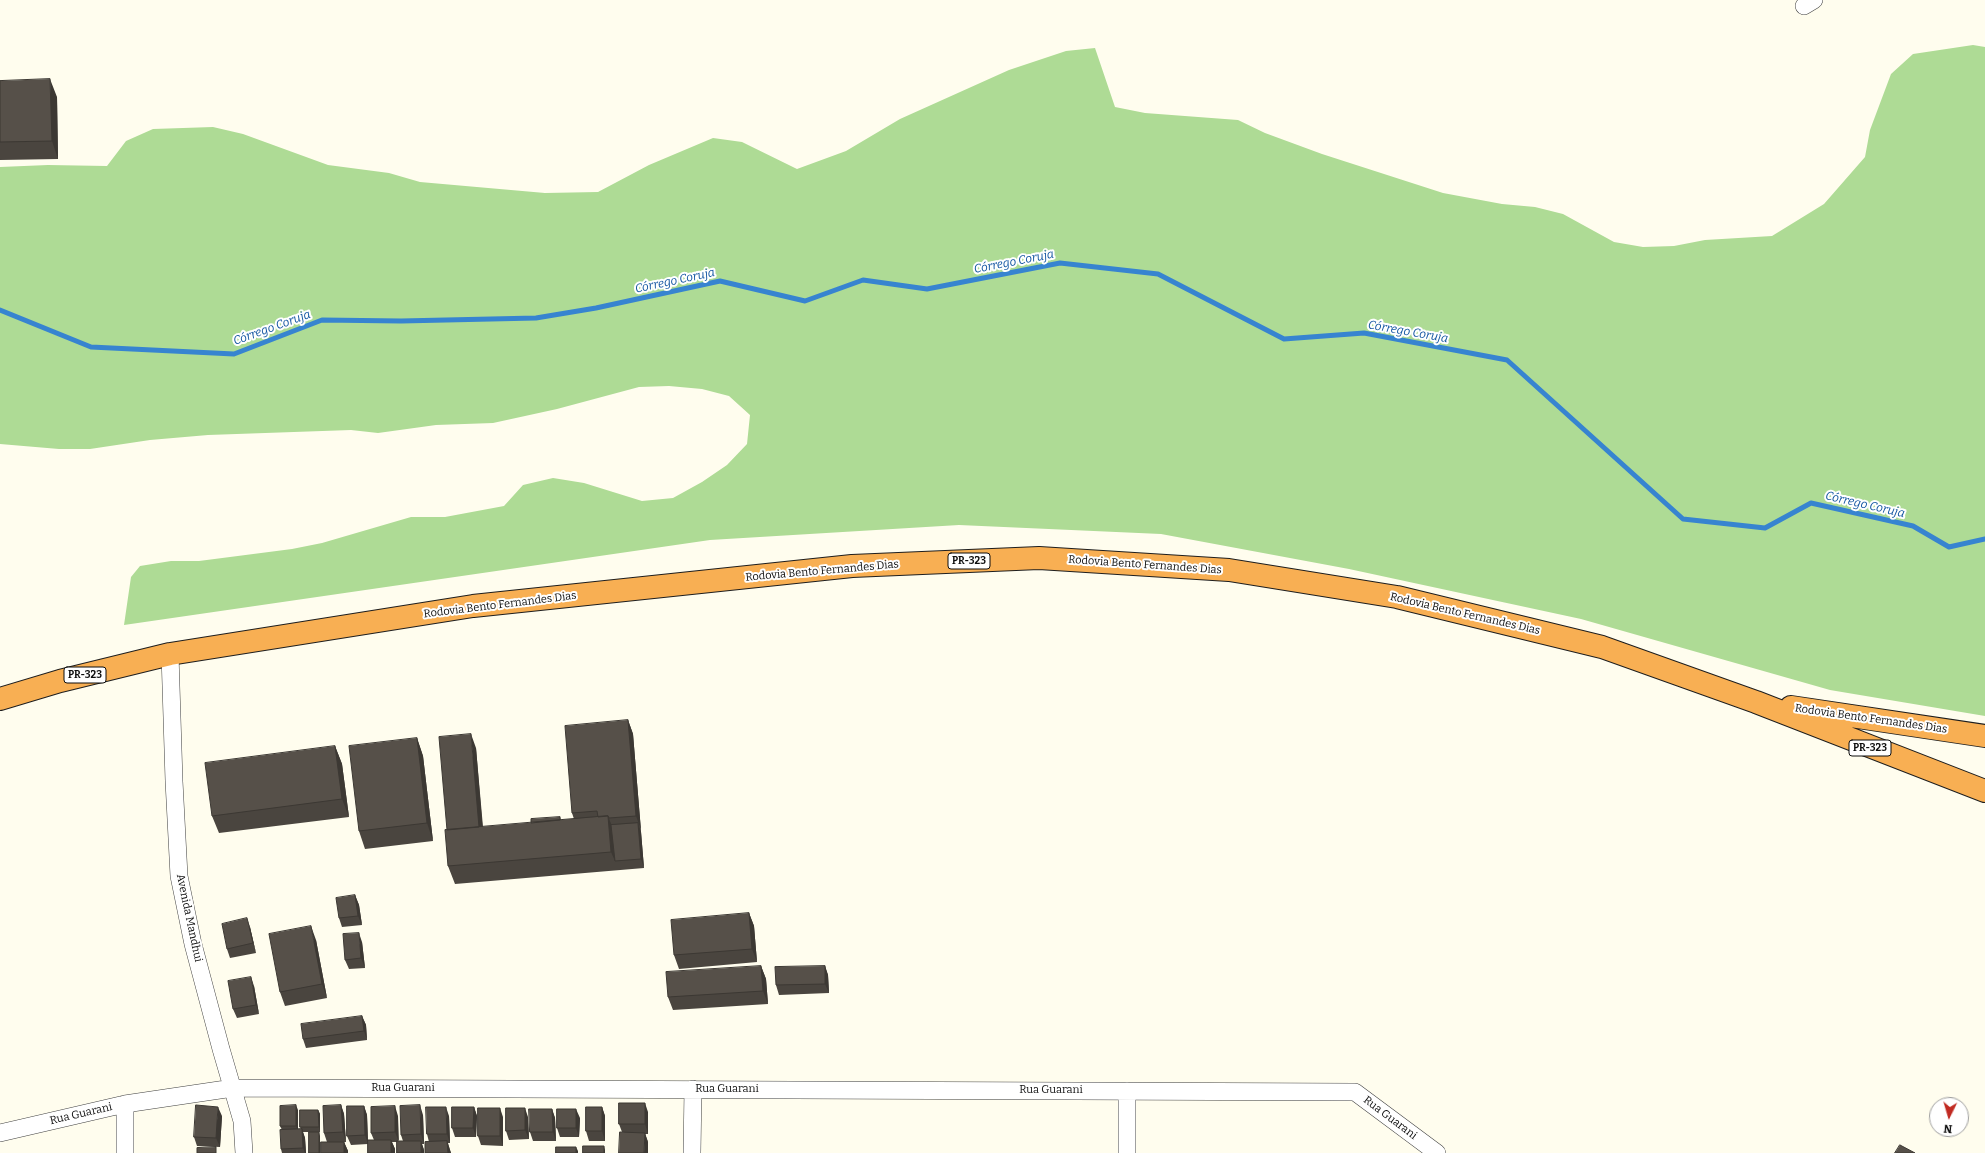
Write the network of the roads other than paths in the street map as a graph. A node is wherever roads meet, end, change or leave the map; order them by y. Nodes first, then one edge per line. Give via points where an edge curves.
1 (170, 654) junction
2 (0, 699) edge
3 (1756, 702) junction
4 (1985, 736) edge
5 (1985, 791) edge
6 (233, 1088) junction
7 (693, 1089) junction
8 (1127, 1091) junction
9 (125, 1104) junction
10 (0, 1133) edge
11 (125, 1153) edge
12 (244, 1153) edge
13 (692, 1153) edge
14 (1127, 1153) edge
15 (1437, 1153) edge

1 - 2 highway, Rodovia Bento Fernandes Dias / PR-323 via 60,681
1 - 3 highway, Rodovia Bento Fernandes Dias / PR-323 via 480,606 852,566 1040,558 1228,570 1397,597 1602,647
1 - 6 street, Avenida Mandhui via 179,876 193,944
3 - 4 highway, Rodovia Bento Fernandes Dias / PR-323
3 - 5 highway, Rodovia Bento Fernandes Dias / PR-323
6 - 7 street, Rua Guarani
6 - 9 street, Rua Guarani
6 - 12 street, Avenida Mandhui via 242,1121
7 - 8 street, Rua Guarani
7 - 13 street
8 - 14 street
8 - 15 street, Rua Guarani via 1355,1092
9 - 10 street, Rua Guarani
9 - 11 street

